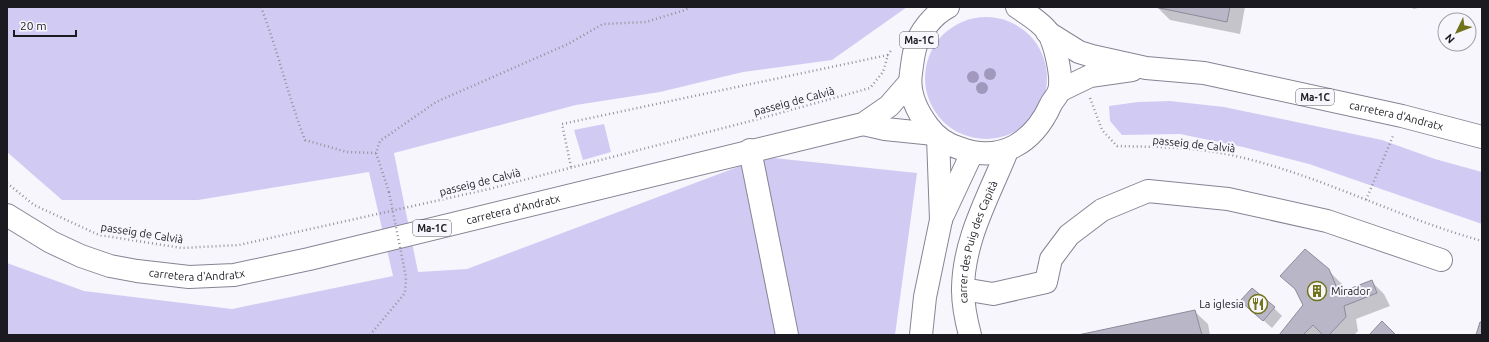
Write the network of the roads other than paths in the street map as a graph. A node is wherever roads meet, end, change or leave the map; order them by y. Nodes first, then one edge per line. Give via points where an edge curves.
1 (948, 7) edge
2 (1017, 7) edge
3 (1047, 32) junction
4 (1146, 68) junction
5 (909, 83) junction
6 (1059, 91) junction
7 (863, 124) junction
8 (936, 136) junction
9 (1482, 137) edge
10 (750, 150) junction
11 (1007, 151) junction
12 (972, 153) junction
13 (7, 215) edge
14 (941, 220) junction
15 (1441, 260) dead end
16 (963, 289) junction
17 (787, 335) edge
18 (921, 335) edge
19 (970, 335) edge

1 - 5 main road, Ma-1C via 927,26 915,47
2 - 3 main road, Ma-1C via 1032,16
3 - 4 main road, carretera d'Andratx / Ma-1C via 1079,52
3 - 6 main road, Ma-1C via 1057,56
4 - 6 main road, carretera d'Andratx / Ma-1C via 1090,76
4 - 9 main road, carretera d'Andratx / Ma-1C via 1204,73 1402,116
5 - 7 main road, carretera d'Andratx / Ma-1C via 889,106
5 - 8 main road, Ma-1C via 913,101 921,117
6 - 11 main road, Ma-1C via 1044,120 1030,135
7 - 8 main road, carretera d'Andratx / Ma-1C
7 - 10 main road, carretera d'Andratx / Ma-1C
8 - 12 main road, Ma-1C
8 - 14 main road
10 - 13 main road, carretera d'Andratx / Ma-1C via 309,259 234,274 189,277 110,266 51,242
10 - 17 main road
11 - 12 main road, Ma-1C
11 - 16 main road, carrer des Puig des Capità via 976,221 966,257
12 - 14 main road
14 - 18 main road via 925,297
15 - 16 main road via 1326,220 1228,199 1148,191 1102,210 1069,236 1051,259 1046,282 993,294
16 - 19 main road, carrer des Puig des Capità via 964,311

